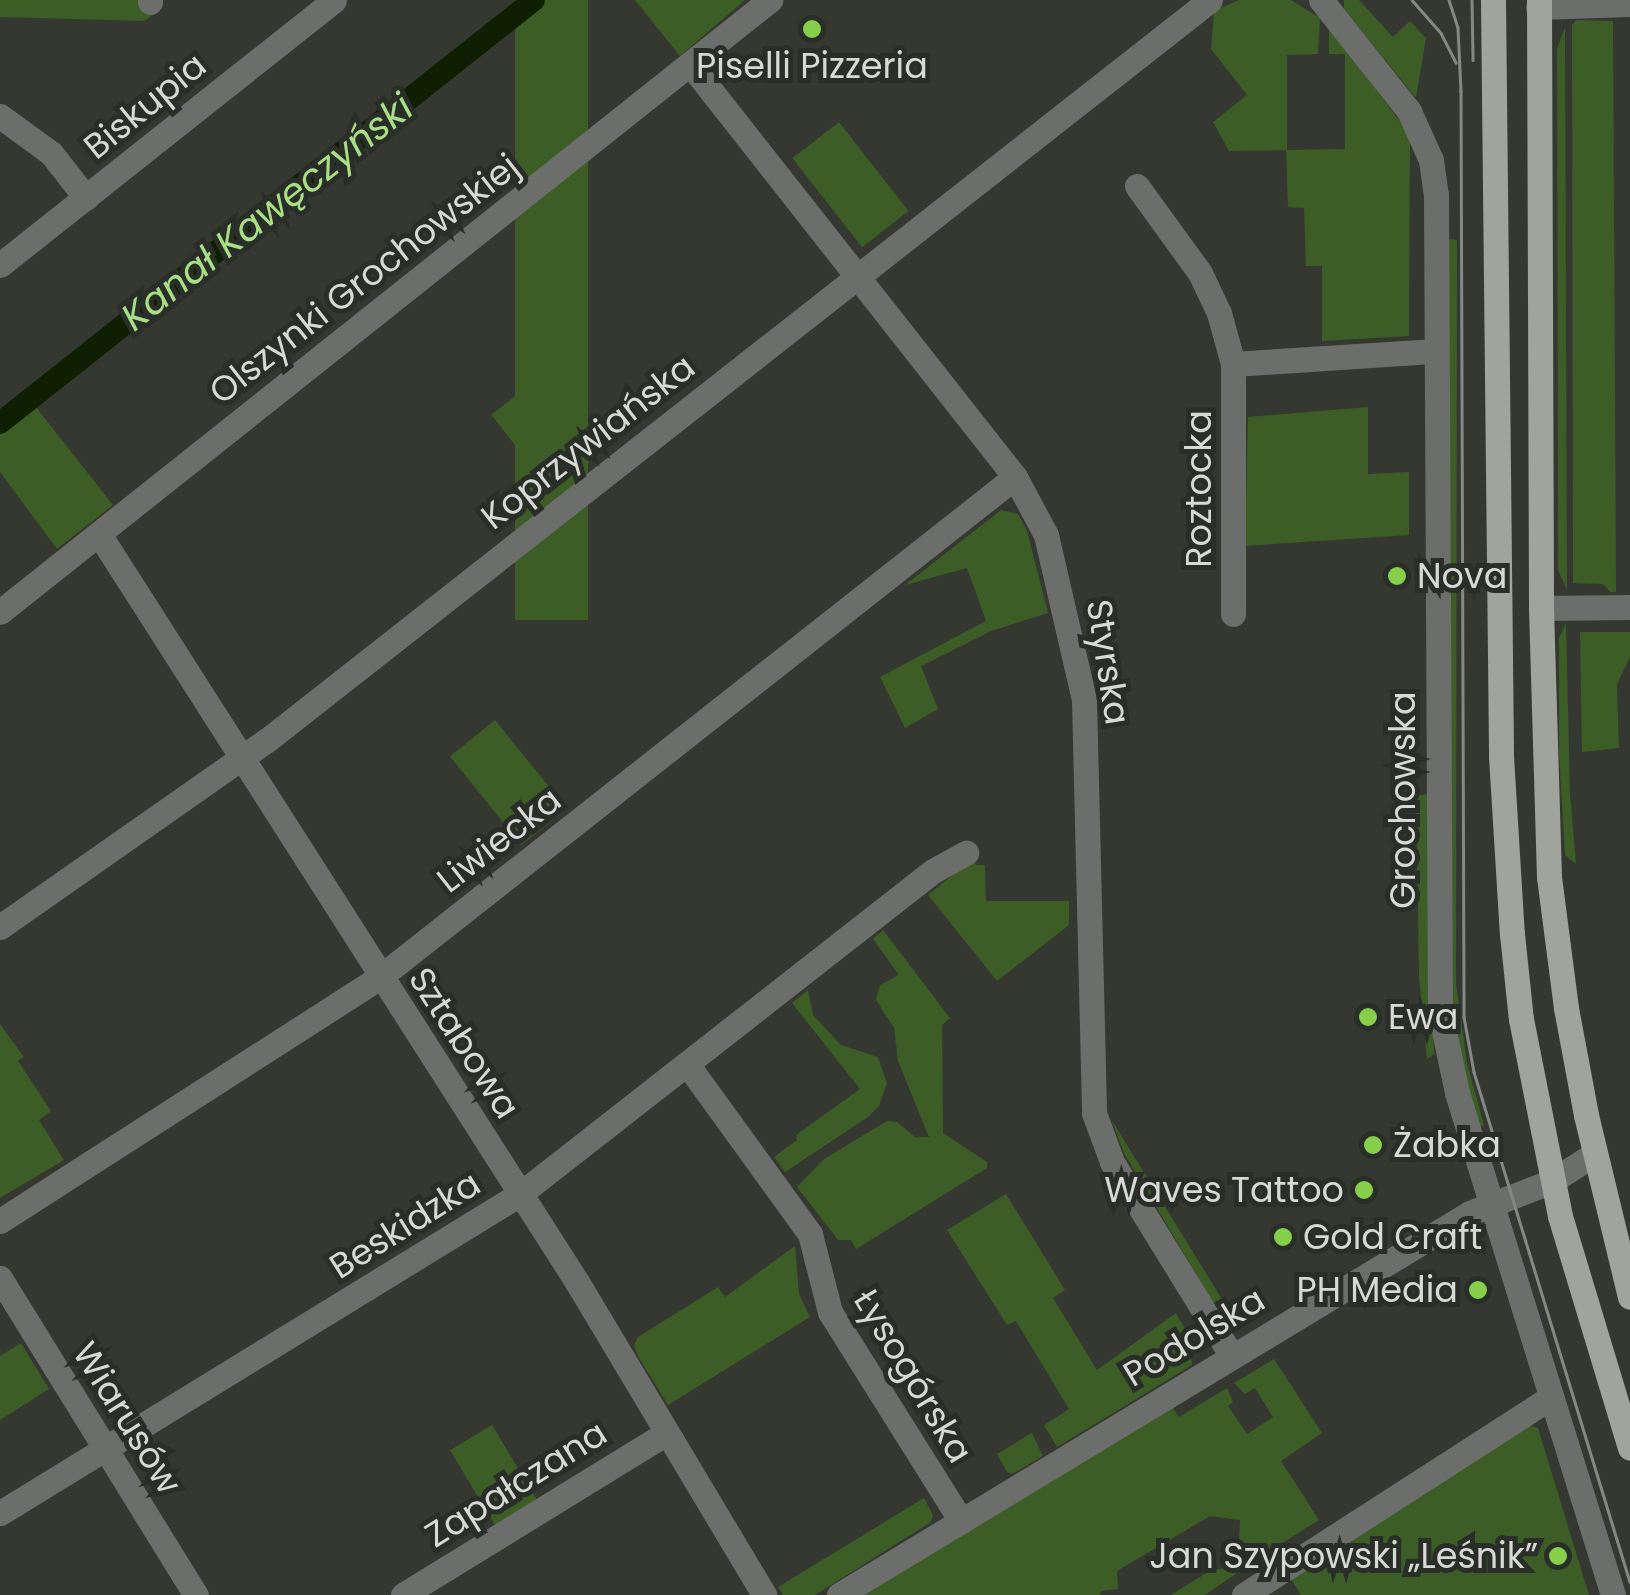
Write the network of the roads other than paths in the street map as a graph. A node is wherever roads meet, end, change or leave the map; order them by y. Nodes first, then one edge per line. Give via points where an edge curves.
1 (334, 0) edge
2 (770, 0) edge
3 (1210, 0) edge
4 (1493, 0) edge
5 (1538, 3) edge
6 (1630, 4) edge
7 (1327, 5) edge
8 (690, 64) junction
9 (0, 116) edge
10 (1137, 186) dead end
11 (86, 198) junction
12 (0, 265) edge
13 (857, 274) junction
14 (1436, 352) junction
15 (1234, 364) junction
16 (1015, 477) junction
17 (99, 534) junction
18 (1630, 607) edge
19 (1541, 608) junction
20 (0, 612) edge
21 (1233, 614) dead end
22 (242, 756) junction
23 (966, 852) dead end
24 (0, 927) edge
25 (380, 977) junction
26 (687, 1064) junction
27 (1594, 1154) junction
28 (1552, 1181) junction
29 (520, 1194) junction
30 (1491, 1202) junction
31 (0, 1220) edge
32 (0, 1278) edge
33 (1630, 1297) edge
34 (1231, 1355) junction
35 (1551, 1397) junction
36 (666, 1432) junction
37 (1630, 1448) edge
38 (105, 1450) junction
39 (0, 1512) edge
40 (960, 1521) junction
41 (196, 1595) edge
42 (403, 1595) edge
43 (764, 1595) edge
44 (838, 1595) edge
45 (1244, 1595) edge
46 (1613, 1595) edge

1 - 11 street, Biskupia
2 - 8 street, Olszynki Grochowskiej
3 - 13 street, Koprzywiańska
4 - 28 main road via 1505,850 1521,1019
5 - 6 street
5 - 19 main road
7 - 14 street, Grochowska via 1424,136 1436,195
8 - 13 street, Styrska
8 - 17 street, Olszynki Grochowskiej
9 - 11 street via 54,156
10 - 15 street, Roztocka via 1200,274
11 - 12 street, Biskupia
13 - 16 street, Styrska
13 - 22 street, Koprzywiańska
14 - 15 street, Roztocka
14 - 30 street, Grochowska via 1440,1012
15 - 21 street, Roztocka
16 - 25 street, Liwiecka
16 - 34 street, Styrska via 1046,535 1084,700 1094,1113 1112,1162
17 - 20 street, Olszynki Grochowskiej
17 - 22 street, Sztabowa
18 - 19 street
19 - 27 main road via 1549,877
22 - 24 street, Koprzywiańska
22 - 25 street, Sztabowa
23 - 26 street, Beskidzka
25 - 29 street, Sztabowa
25 - 31 street, Liwiecka
26 - 29 street, Beskidzka
26 - 40 street, Łysogórska via 810,1234 830,1312
27 - 28 street, Podolska
27 - 33 main road
28 - 30 street, Podolska
28 - 37 main road
29 - 36 street, Sztabowa
29 - 38 street, Beskidzka
30 - 34 street, Podolska
30 - 35 street, Grochowska
32 - 38 street, Wiarusów
34 - 40 street, Podolska
35 - 45 street
35 - 46 street, Grochowska
36 - 42 street, Zapałczana
36 - 43 street, Sztabowa
38 - 39 street, Beskidzka
38 - 41 street, Wiarusów
40 - 44 street, Podolska

